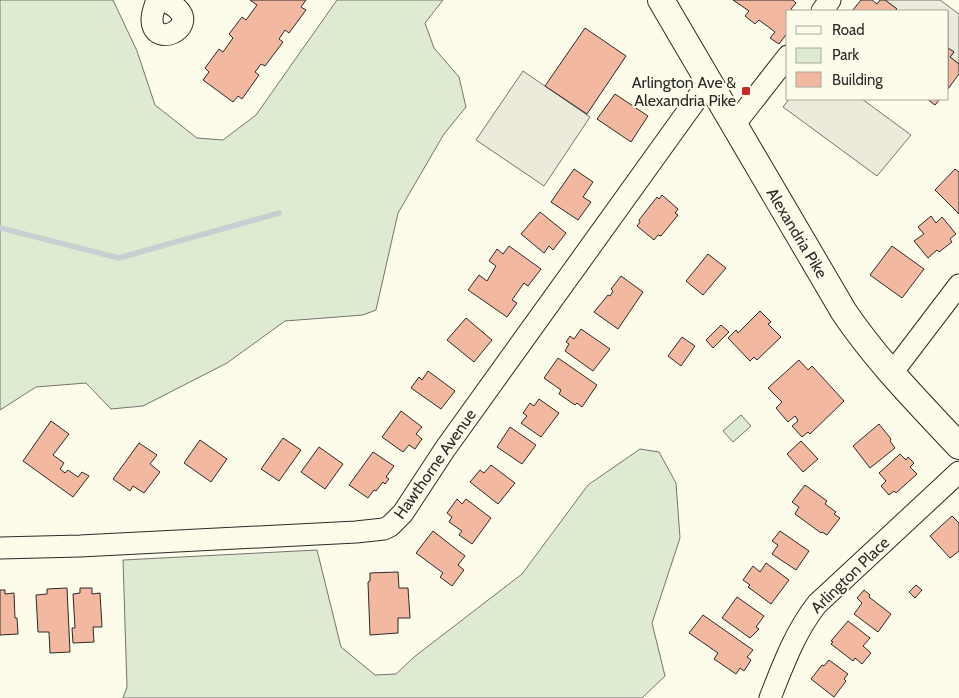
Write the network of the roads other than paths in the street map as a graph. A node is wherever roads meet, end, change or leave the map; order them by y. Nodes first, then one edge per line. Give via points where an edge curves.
1 (157, 0) edge
2 (162, 0) edge
3 (661, 0) edge
4 (786, 59) edge
5 (708, 83) junction
6 (734, 125) junction
7 (959, 285) edge
8 (892, 373) junction
9 (959, 446) edge
10 (959, 472) edge
11 (0, 548) edge
12 (770, 698) edge

1 - 2 street via 152,22 159,34 166,35 179,29 183,17 179,9
3 - 5 main road, Alexandria Pike
4 - 6 street
5 - 6 main road, Alexandria Pike
5 - 11 street, Hawthorne Avenue via 445,449 403,514 390,526 375,531
6 - 8 main road, Alexandria Pike via 844,312 860,337
7 - 8 street
8 - 9 main road, Alexandria Pike
10 - 12 street, Arlington Place via 817,604 794,639

